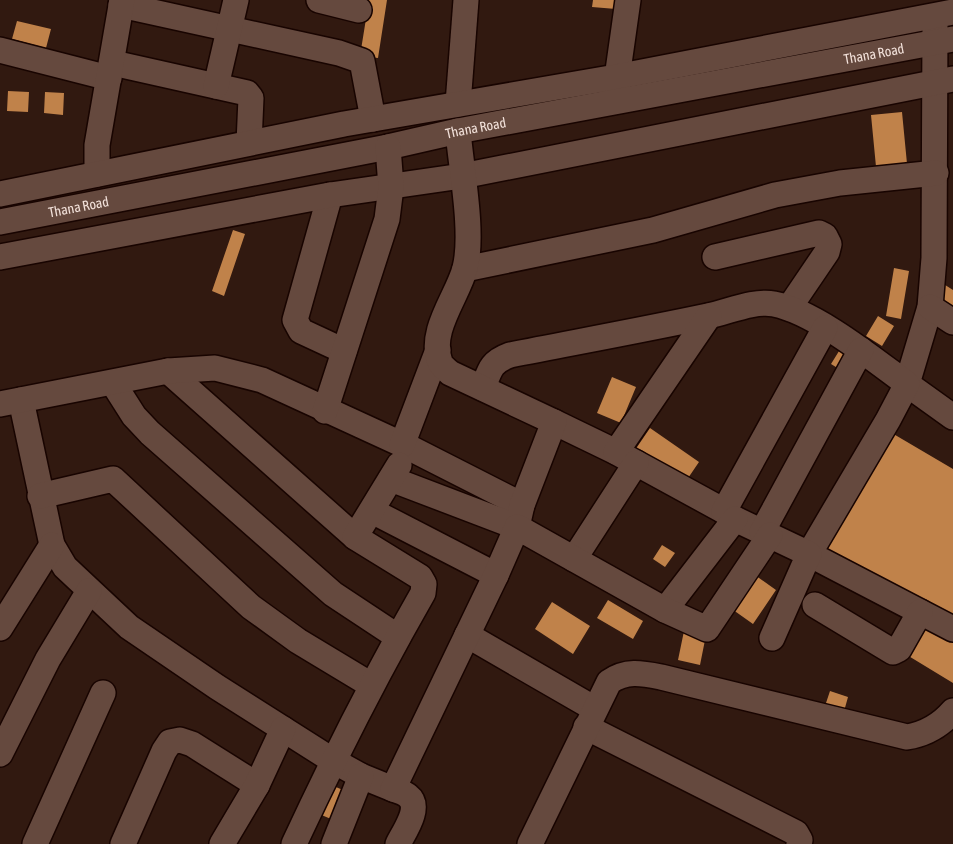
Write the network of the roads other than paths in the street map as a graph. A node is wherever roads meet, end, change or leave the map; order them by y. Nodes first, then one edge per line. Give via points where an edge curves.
1 (236, 0) edge
2 (319, 0) edge
3 (466, 0) edge
4 (628, 0) edge
5 (122, 2) edge
6 (359, 10) dead end
7 (944, 14) edge
8 (230, 30) junction
9 (944, 41) edge
10 (0, 50) edge
11 (111, 71) junction
12 (616, 77) junction
13 (944, 81) edge
14 (216, 86) junction
15 (614, 102) junction
16 (458, 104) junction
17 (373, 119) junction
18 (458, 131) junction
19 (248, 143) junction
20 (388, 147) junction
21 (97, 174) junction
22 (936, 174) junction
23 (462, 176) junction
24 (391, 187) junction
25 (0, 194) edge
26 (330, 195) junction
27 (944, 203) edge
28 (0, 222) edge
29 (0, 257) edge
30 (715, 257) dead end
31 (465, 269) junction
32 (930, 307) junction
33 (789, 308) junction
34 (709, 316) junction
35 (953, 322) edge
36 (825, 328) junction
37 (438, 350) junction
38 (861, 350) junction
39 (344, 351) junction
40 (168, 371) junction
41 (113, 383) junction
42 (906, 384) junction
43 (483, 388) junction
44 (10, 402) edge
45 (325, 411) junction
46 (953, 417) edge
47 (554, 422) junction
48 (406, 446) junction
49 (626, 458) junction
50 (391, 479) junction
51 (40, 496) junction
52 (372, 511) junction
53 (729, 515) junction
54 (519, 516) junction
55 (766, 533) junction
56 (355, 537) junction
57 (52, 545) junction
58 (809, 554) junction
59 (574, 559) junction
60 (496, 575) junction
61 (89, 591) junction
62 (815, 605) dead end
63 (665, 610) junction
64 (920, 612) junction
65 (0, 628) edge
66 (953, 629) edge
67 (467, 635) junction
68 (398, 637) junction
69 (772, 638) dead end
70 (371, 685) junction
71 (103, 693) dead end
72 (953, 711) edge
73 (590, 718) junction
74 (284, 729) junction
75 (0, 754) edge
76 (332, 760) junction
77 (361, 776) junction
78 (257, 785) junction
79 (393, 789) junction
80 (408, 841) edge
81 (35, 844) edge
82 (123, 844) edge
83 (222, 844) edge
84 (294, 844) edge
85 (334, 844) edge
86 (530, 844) edge
87 (799, 844) edge

1 - 8 street
2 - 6 street
3 - 16 street
4 - 12 street
5 - 8 street
5 - 11 street
7 - 9 street
7 - 12 street, Thana Road
8 - 14 street
8 - 17 street via 339,52 362,61
9 - 13 street
9 - 15 street, Thana Road
10 - 11 street
11 - 14 street
11 - 21 street via 97,145
12 - 15 street
12 - 16 street, Thana Road
13 - 22 street
13 - 23 street
14 - 19 street via 250,95
15 - 18 street, Thana Road
16 - 17 street, Thana Road
17 - 19 street, Thana Road
18 - 20 street, Thana Road
18 - 23 street
19 - 21 street, Thana Road
20 - 24 street
20 - 28 street, Thana Road
21 - 25 street, Thana Road
22 - 27 street
22 - 31 street via 840,183 775,195 654,230
23 - 24 street
23 - 31 street via 469,241
24 - 26 street
24 - 39 street via 387,218
26 - 29 street
26 - 39 street via 295,320 301,331
27 - 32 street
30 - 33 street via 819,234 825,236 827,252
31 - 37 street via 440,328
32 - 35 street
32 - 42 street
33 - 34 street via 772,303
33 - 36 street
34 - 43 street via 510,355 496,360
34 - 49 street
36 - 38 street
36 - 53 street
37 - 43 street via 440,363 450,373
37 - 48 street
38 - 42 street
38 - 55 street
39 - 45 street
40 - 41 street
40 - 45 street via 215,368 262,380
40 - 56 street
41 - 44 street
41 - 68 street via 134,416 150,433 333,594
42 - 46 street
42 - 58 street
43 - 47 street
44 - 51 street
45 - 48 street
47 - 49 street
47 - 54 street
48 - 50 street
48 - 54 street
49 - 53 street
49 - 59 street
50 - 52 street
50 - 54 street
51 - 57 street
51 - 70 street via 113,479 251,607 298,641
52 - 56 street
52 - 60 street
53 - 55 street
53 - 63 street
54 - 59 street
54 - 60 street
55 - 58 street
55 - 63 street via 707,629
56 - 68 street via 420,577 424,584 423,593
57 - 61 street via 65,567
57 - 65 street
58 - 64 street
58 - 69 street
59 - 63 street
60 - 67 street
61 - 74 street via 129,627
61 - 75 street via 48,659
62 - 64 street via 893,652 899,649
64 - 66 street
67 - 73 street
67 - 79 street
68 - 70 street
70 - 76 street
71 - 81 street
72 - 73 street via 925,734 907,737 638,672 621,674 609,682
73 - 86 street
73 - 87 street via 796,833
74 - 76 street
74 - 78 street
76 - 77 street
76 - 84 street
77 - 79 street
77 - 85 street
78 - 82 street via 192,744 180,740 170,742
78 - 83 street
79 - 80 street via 414,803

